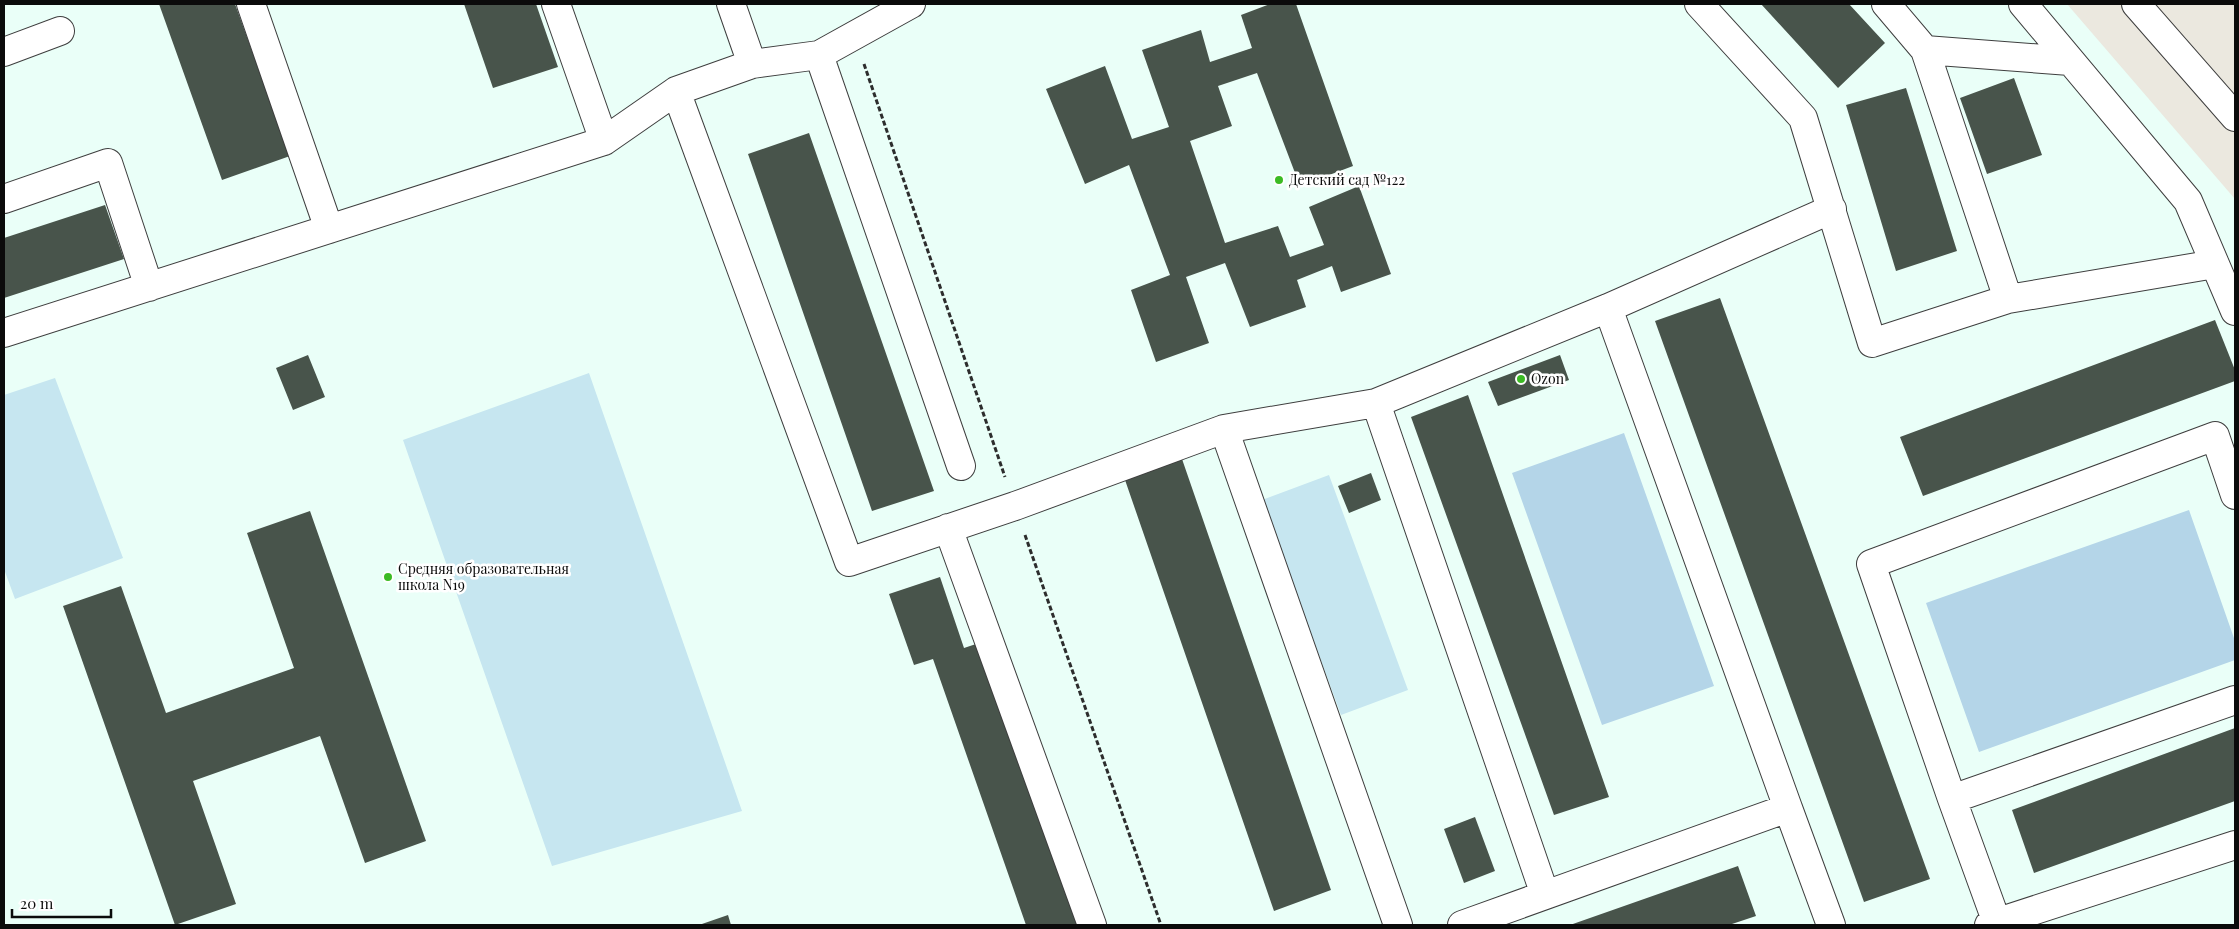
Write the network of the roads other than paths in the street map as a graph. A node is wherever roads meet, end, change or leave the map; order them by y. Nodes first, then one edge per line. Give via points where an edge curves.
1 (251, 4) edge
2 (556, 4) edge
3 (732, 4) edge
4 (911, 4) edge
5 (1699, 4) edge
6 (1886, 4) edge
7 (2023, 4) edge
8 (2136, 4) edge
9 (60, 31) dead end
10 (1925, 50) junction
11 (4, 52) edge
12 (819, 55) junction
13 (2070, 61) junction
14 (752, 64) junction
15 (676, 91) junction
16 (2235, 117) edge
17 (604, 141) junction
18 (4, 199) edge
19 (1832, 209) junction
20 (329, 229) junction
21 (2215, 264) junction
22 (149, 287) junction
23 (2008, 299) junction
24 (1608, 308) junction
25 (2235, 311) edge
26 (4, 333) edge
27 (1376, 403) junction
28 (1224, 429) junction
29 (2225, 432) edge
30 (961, 466) dead end
31 (2235, 496) edge
32 (948, 528) junction
33 (2235, 700) edge
34 (1952, 799) junction
35 (1788, 808) junction
36 (2235, 844) edge
37 (1545, 895) junction
38 (1993, 924) edge
39 (1092, 925) edge
40 (1398, 925) edge
41 (1462, 925) edge
42 (1831, 925) edge

1 - 20 street
2 - 17 street
3 - 14 street
4 - 12 street
5 - 19 street via 1803,118
6 - 10 street
7 - 13 street
8 - 16 street
9 - 11 street
10 - 13 street
10 - 23 street
12 - 14 street
12 - 30 street
13 - 21 street via 2188,201
14 - 15 street
15 - 17 street
15 - 32 street via 850,562
17 - 20 street
18 - 22 street via 108,163
19 - 23 street via 1872,343
19 - 24 street
20 - 22 street
21 - 23 street
21 - 25 street
22 - 26 street
24 - 27 street
24 - 35 street
27 - 28 street
27 - 37 street
28 - 32 street
28 - 40 street
29 - 31 street
29 - 34 street via 1871,564
32 - 39 street
33 - 34 street
34 - 38 street
35 - 37 street
35 - 42 street
36 - 38 street
37 - 41 street

